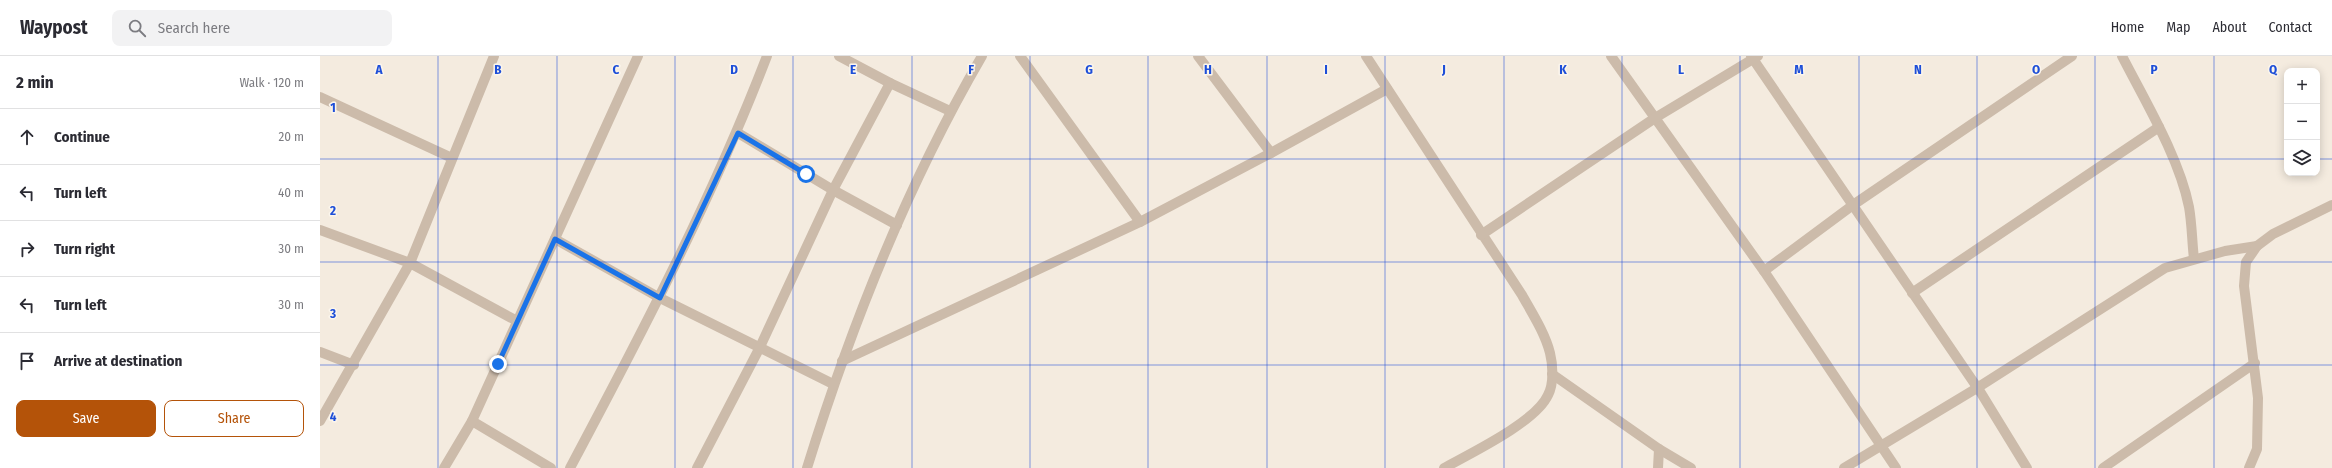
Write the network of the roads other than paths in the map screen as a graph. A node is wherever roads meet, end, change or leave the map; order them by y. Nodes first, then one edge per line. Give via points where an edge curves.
1 (494, 56) edge
2 (638, 56) edge
3 (767, 56) edge
4 (839, 56) edge
5 (982, 56) edge
6 (1020, 56) edge
7 (1198, 56) edge
8 (1366, 56) edge
9 (1611, 56) edge
10 (2072, 56) edge
11 (2122, 56) edge
12 (1754, 57) edge
13 (890, 83) junction
14 (1387, 89) junction
15 (320, 97) edge
16 (950, 111) junction
17 (1655, 118) junction
18 (2158, 127) junction
19 (738, 133) junction
20 (1271, 153) junction
21 (452, 158) junction
22 (833, 190) junction
23 (1853, 205) junction
24 (2332, 205) edge
25 (1140, 222) junction
26 (897, 225) junction
27 (320, 230) edge
28 (1481, 235) junction
29 (555, 239) junction
30 (2258, 246) junction
31 (2194, 259) junction
32 (410, 263) junction
33 (1764, 271) junction
34 (1912, 292) junction
35 (660, 298) junction
36 (517, 321) junction
37 (760, 347) junction
38 (320, 352) edge
39 (842, 361) junction
40 (2255, 363) junction
41 (354, 365) junction
42 (1552, 374) junction
43 (833, 384) junction
44 (1977, 388) junction
45 (472, 421) junction
46 (320, 422) edge
47 (1882, 446) junction
48 (1659, 449) junction
49 (444, 468) edge
50 (551, 468) edge
51 (570, 468) edge
52 (697, 468) edge
53 (807, 468) edge
54 (1444, 468) edge
55 (1658, 468) edge
56 (1691, 468) edge
57 (1844, 468) edge
58 (1896, 468) edge
59 (2028, 468) edge
60 (2103, 468) edge
61 (2249, 468) edge

1 - 21 street
2 - 29 street
3 - 19 street
4 - 13 street
5 - 16 street
6 - 25 street
7 - 20 street
8 - 14 street
9 - 17 street
10 - 23 street
11 - 18 street
12 - 17 street
12 - 23 street
13 - 16 street
13 - 22 street
14 - 20 street
14 - 28 street
15 - 21 street
16 - 26 street
17 - 28 street
17 - 33 street
18 - 31 street via 2178,172 2189,206
18 - 34 street
19 - 22 street
19 - 35 street
20 - 25 street
21 - 32 street
22 - 26 street
22 - 37 street
23 - 33 street
23 - 34 street
24 - 30 street via 2273,234
25 - 39 street
26 - 39 street
27 - 32 street
28 - 42 street via 1522,295 1540,327 1550,353
29 - 35 street
29 - 36 street
30 - 31 street
30 - 40 street via 2246,262 2244,286
31 - 44 street via 2165,268
32 - 36 street
32 - 41 street
33 - 47 street
34 - 44 street
35 - 37 street
35 - 51 street
36 - 45 street
37 - 43 street
37 - 52 street
38 - 41 street
39 - 43 street
40 - 60 street
40 - 61 street via 2258,398 2257,449
41 - 46 street
42 - 48 street
42 - 54 street via 1548,395 1532,416
43 - 53 street
44 - 47 street
44 - 59 street
45 - 49 street
45 - 50 street
47 - 57 street
47 - 58 street
48 - 55 street
48 - 56 street

